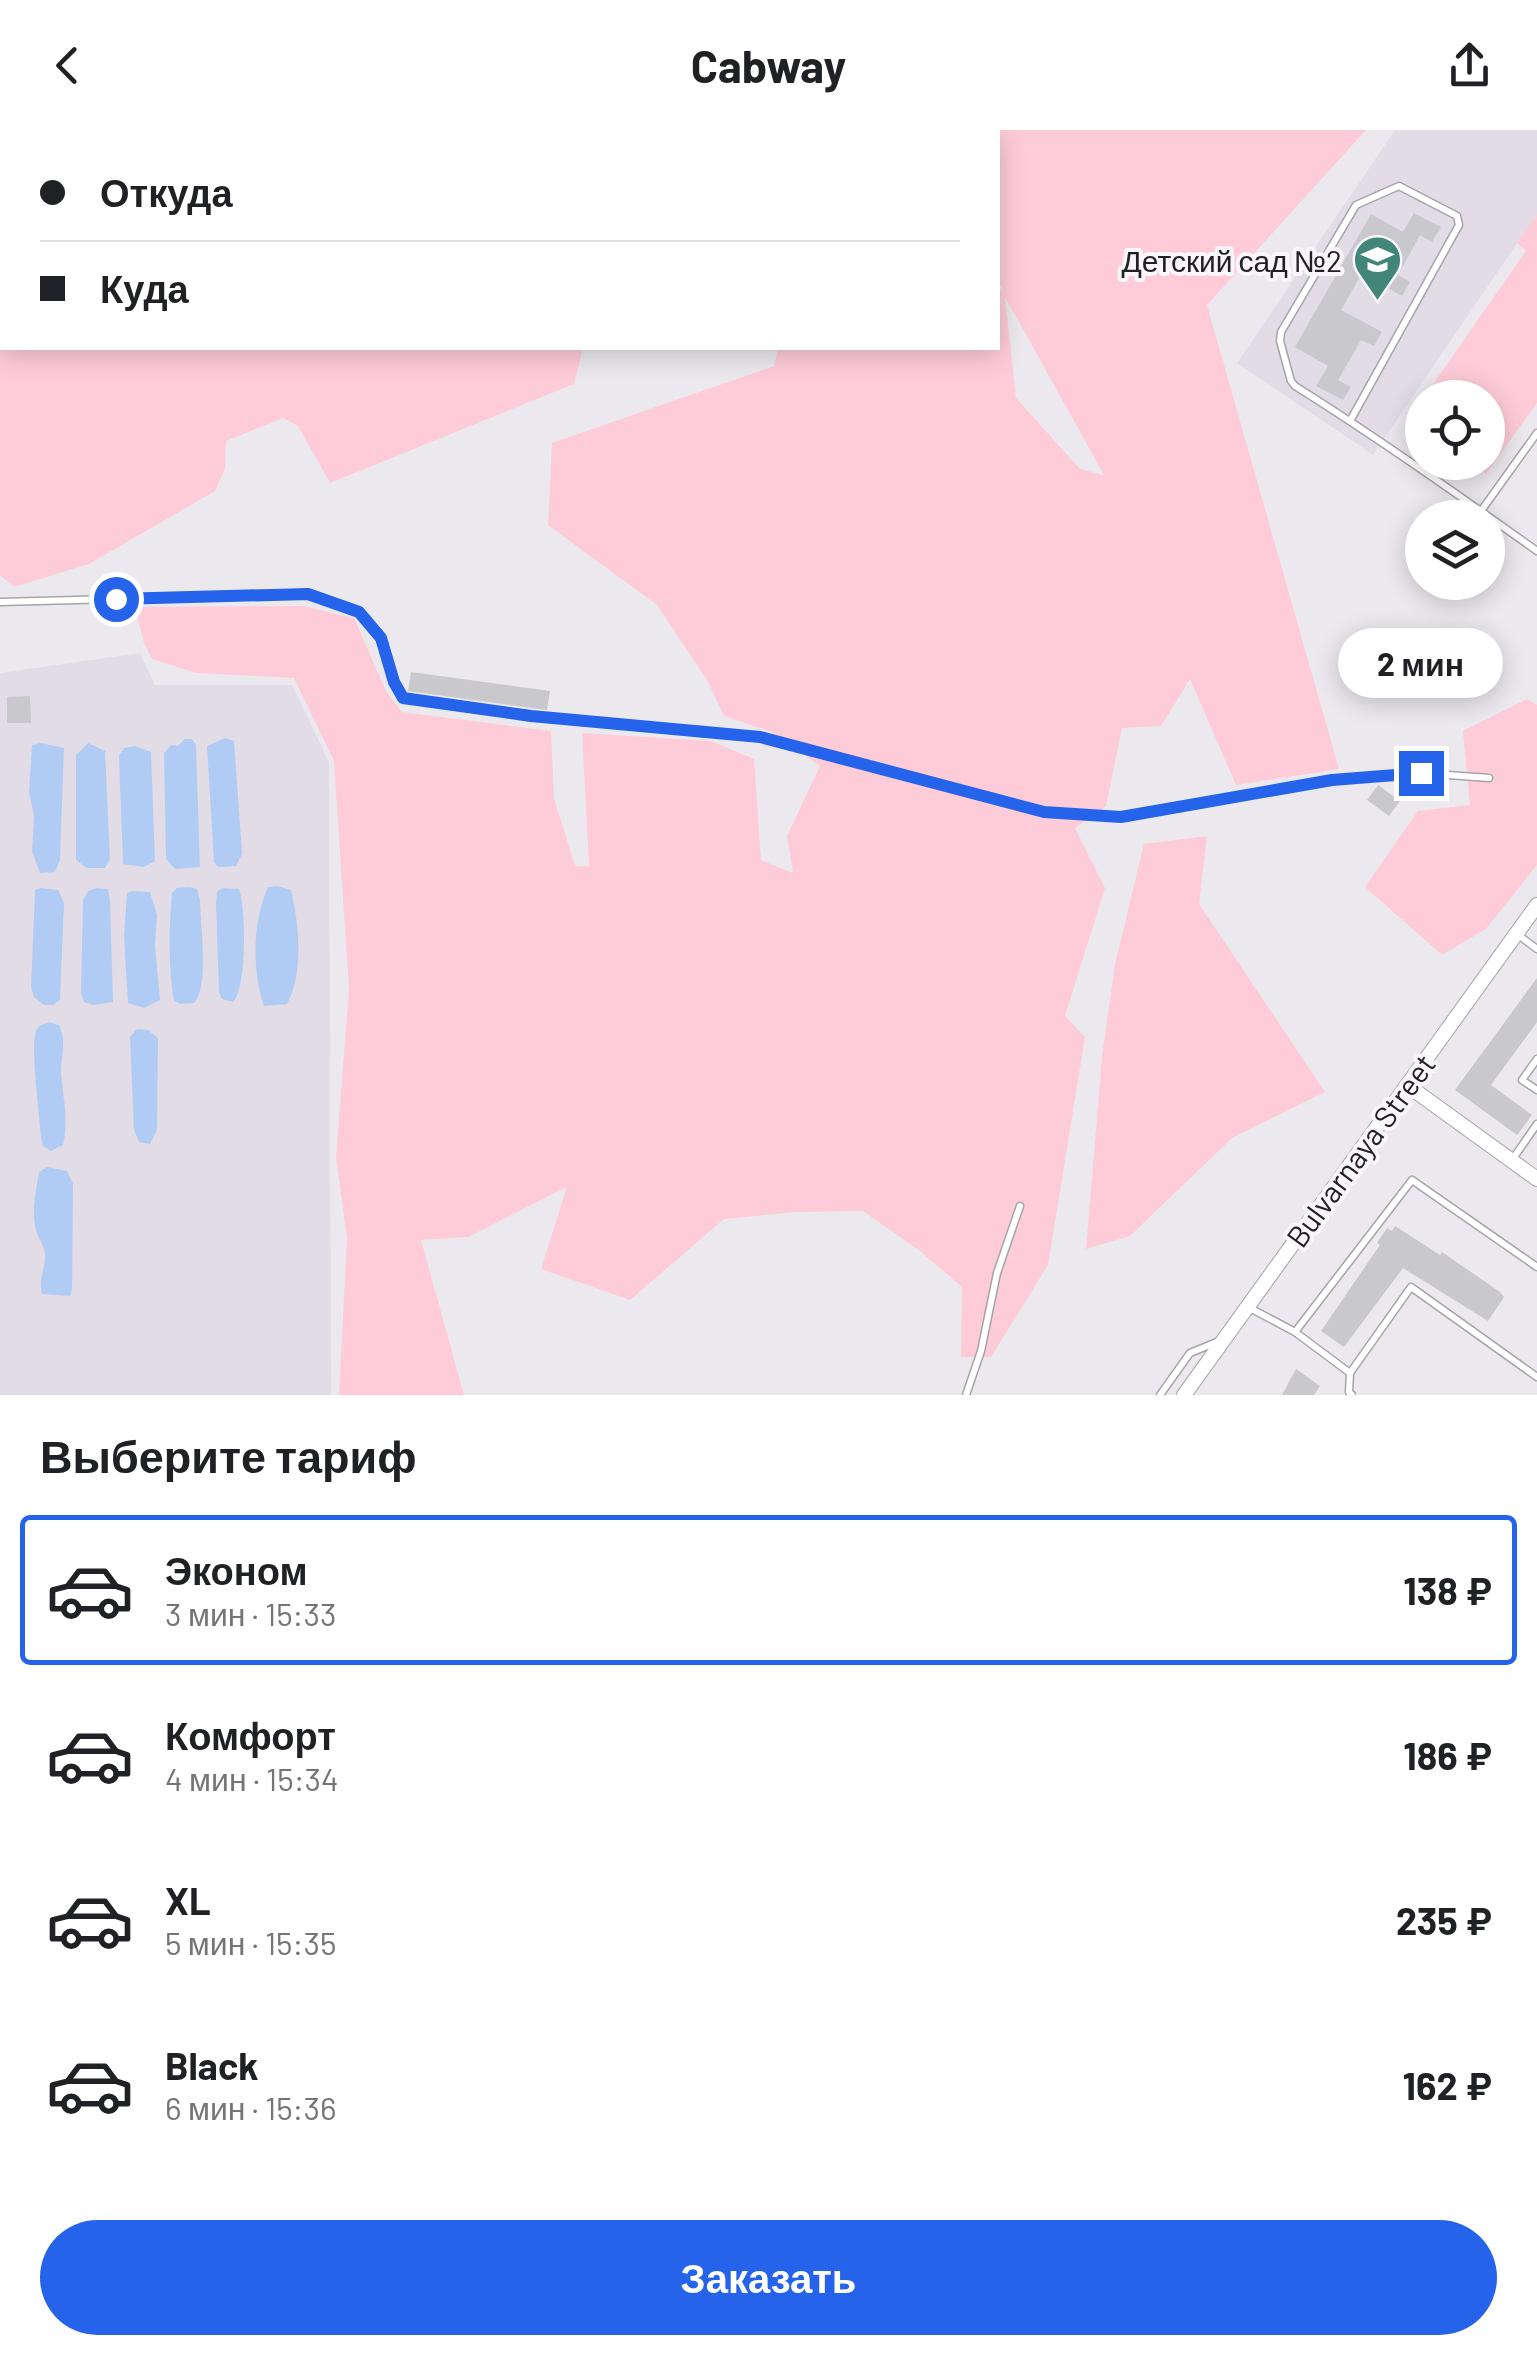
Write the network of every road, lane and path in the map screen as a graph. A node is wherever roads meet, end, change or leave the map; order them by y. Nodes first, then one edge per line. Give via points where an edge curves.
1 (1350, 421) junction
2 (1537, 433) edge
3 (1465, 500) edge
4 (1489, 500) edge
5 (1505, 528) edge
6 (1537, 551) edge
7 (0, 602) edge
8 (1490, 778) dead end
9 (1537, 905) edge
10 (1516, 934) junction
11 (1537, 949) edge
12 (1537, 1059) edge
13 (1407, 1086) junction
14 (1537, 1090) edge
15 (1537, 1124) edge
16 (1511, 1161) junction
17 (1537, 1180) edge
18 (1020, 1206) dead end
19 (1537, 1267) edge
20 (1248, 1307) junction
21 (1294, 1332) junction
22 (1223, 1340) junction
23 (1350, 1373) junction
24 (1537, 1377) edge
25 (966, 1395) edge
26 (1160, 1395) edge
27 (1184, 1395) edge
28 (1352, 1395) edge

1 - 1 lane via 1292,384 1280,337 1356,205 1399,186 1457,216 1459,224
1 - 3 lane
2 - 4 lane
5 - 6 lane
7 - 8 lane via 308,594 359,612 381,638 403,698 760,737 1044,812 1121,817 1332,780 1421,773
9 - 10 street, Bulvarnaya Street
10 - 11 lane
10 - 13 street, Bulvarnaya Street
12 - 14 lane via 1522,1080
13 - 16 street
13 - 20 street, Bulvarnaya Street
15 - 16 lane
16 - 17 street
18 - 25 lane
19 - 21 lane via 1412,1180
20 - 21 lane
20 - 22 street, Bulvarnaya Street
21 - 23 lane
22 - 26 lane via 1190,1353
22 - 27 street, Bulvarnaya Street
23 - 24 lane via 1411,1287
23 - 28 lane

